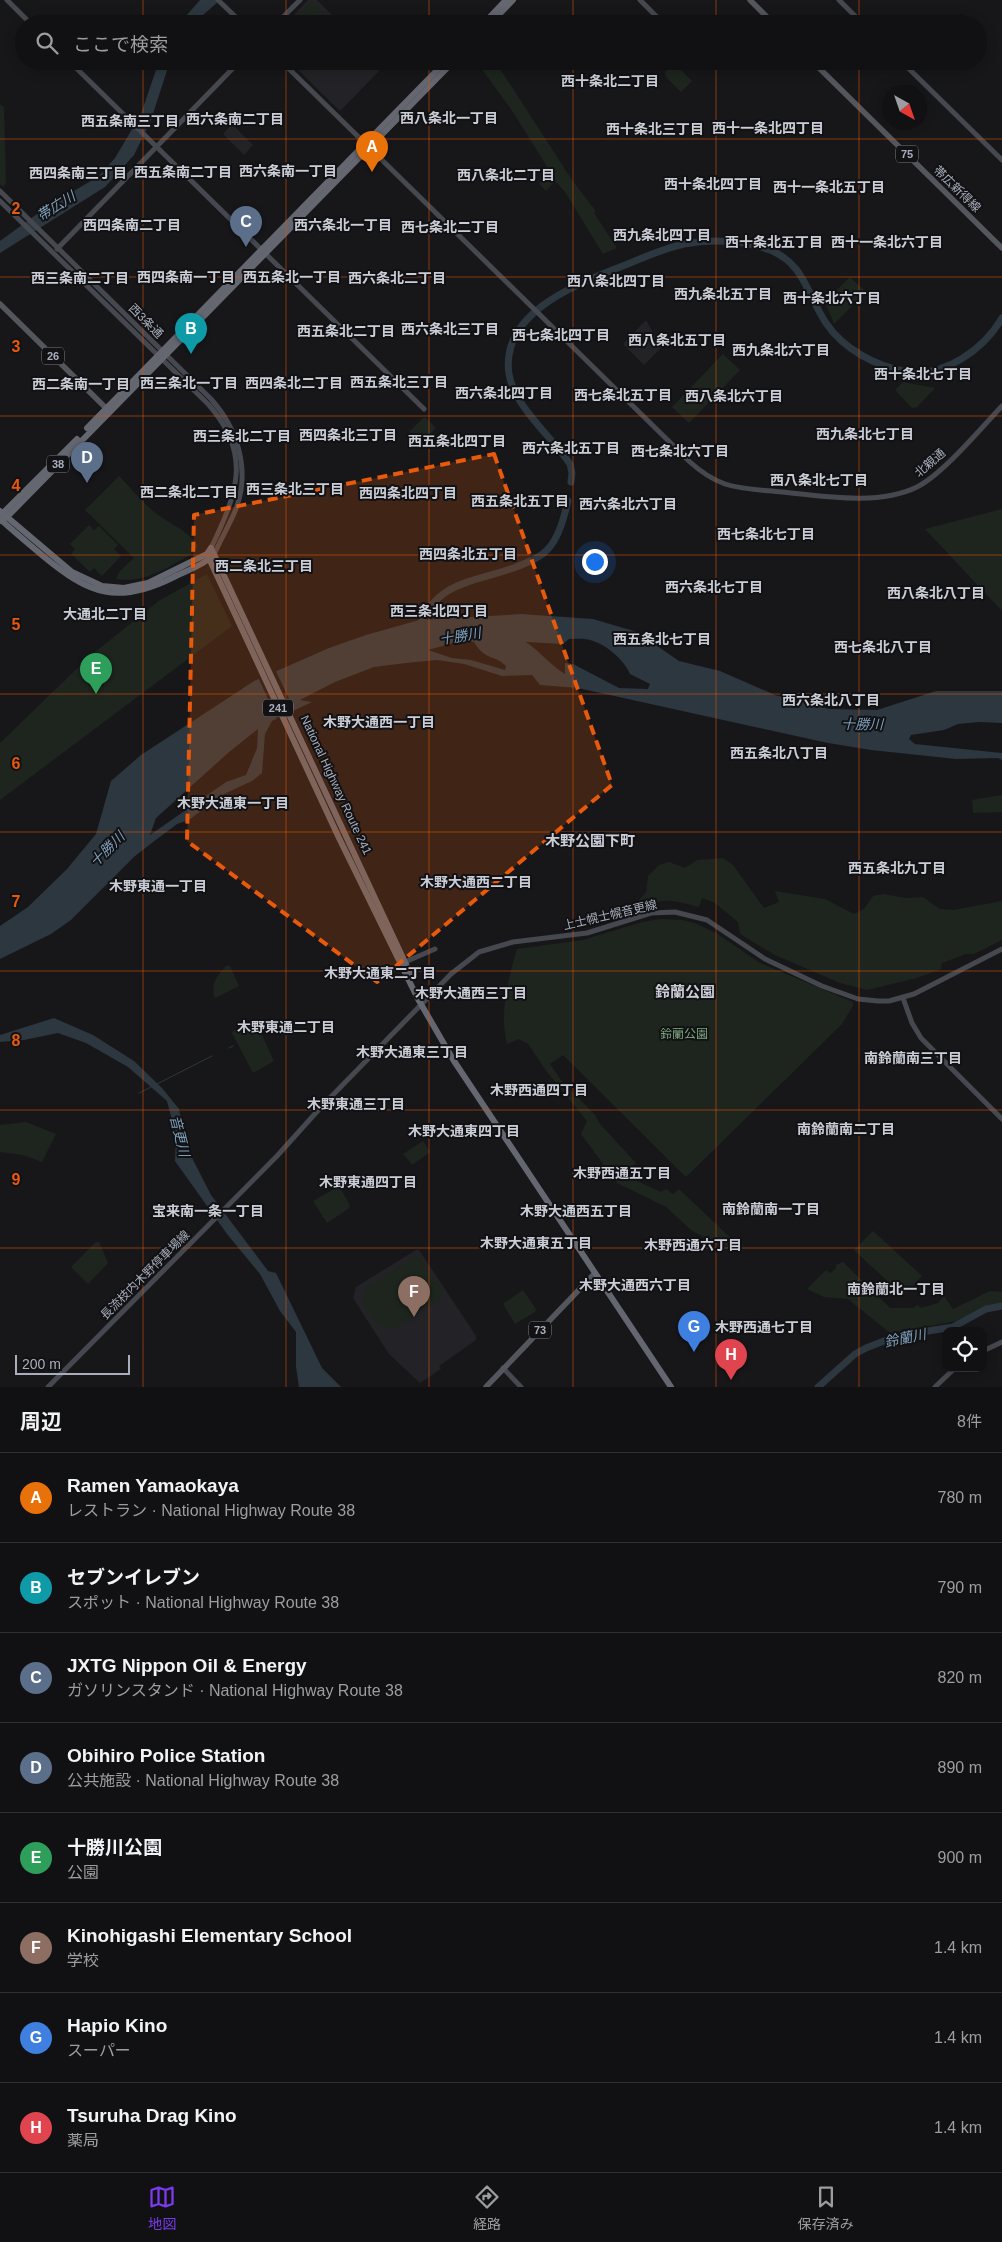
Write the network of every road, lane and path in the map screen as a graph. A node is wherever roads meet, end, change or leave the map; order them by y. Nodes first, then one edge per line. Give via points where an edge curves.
1 (7, 0) edge
2 (300, 0) edge
3 (506, 0) edge
4 (514, 0) edge
5 (640, 0) edge
6 (750, 0) edge
7 (839, 0) edge
8 (220, 2) edge
9 (22, 15) edge
10 (234, 15) edge
11 (285, 15) edge
12 (492, 15) edge
13 (499, 15) edge
14 (655, 15) edge
15 (765, 15) edge
16 (854, 15) edge
17 (78, 70) edge
18 (231, 70) edge
19 (290, 70) edge
20 (438, 70) edge
21 (445, 70) edge
22 (821, 70) edge
23 (910, 70) edge
24 (367, 146) junction
25 (156, 147) junction
26 (1002, 160) edge
27 (0, 192) edge
28 (0, 201) edge
29 (57, 248) junction
30 (1002, 248) edge
31 (263, 251) junction
32 (52, 253) junction
33 (0, 304) edge
34 (162, 355) junction
35 (1002, 406) edge
36 (424, 409) dead end
37 (108, 410) junction
38 (2, 517) edge
39 (210, 554) junction
40 (1002, 948) edge
41 (435, 949) dead end
42 (405, 962) junction
43 (903, 998) junction
44 (422, 1004) junction
45 (1002, 1119) edge
46 (596, 1273) junction
47 (1002, 1342) edge
48 (987, 1349) edge
49 (504, 1368) junction
50 (951, 1372) edge
51 (48, 1387) edge
52 (486, 1387) edge
53 (521, 1387) edge
54 (671, 1387) edge
55 (935, 1387) edge

1 - 9 street
2 - 11 street
3 - 12 highway
4 - 13 highway
5 - 14 street
6 - 15 main road
7 - 16 street
8 - 10 street
17 - 25 street
18 - 25 street
19 - 24 street, 北親通
20 - 24 highway, 38
21 - 24 highway, 38
22 - 30 main road, 帯広新得線 / 75
23 - 26 street
24 - 31 highway, 38
24 - 35 street, 北親通 via 705,475 739,487 839,497 899,493 917,487 934,475
25 - 29 street
25 - 31 street
27 - 29 street, 西3条通
28 - 32 street, 西3条通
29 - 32 street
29 - 34 street, 西3条通
31 - 34 highway, 38
31 - 36 street
32 - 34 street, 西3条通
33 - 37 main road, 26
34 - 37 highway, 38
34 - 39 street, 西3条通 via 214,411 229,435 237,478 233,497
34 - 39 street, 西3条通 via 218,407 233,432 240,456 242,475 238,504
37 - 38 highway, 38
38 - 39 highway via 70,578 103,592 128,593 150,588
39 - 42 highway, National Highway Route 241 / 241 via 224,574
39 - 44 highway, National Highway Route 241 / 241 via 217,578
40 - 43 street, 上士幌士幌音更線
41 - 42 street
42 - 44 highway, National Highway Route 241 / 241
43 - 44 street, 上士幌士幌音更線 via 858,999 765,959 707,920 690,914 661,912 587,933 513,942 479,952 462,964
43 - 45 street via 921,1038
44 - 46 highway, National Highway Route 241 / 241 via 454,1061
44 - 51 street, 長流枝内木野停車場線 via 273,1161
46 - 49 main road, 73
46 - 54 highway, National Highway Route 241 / 241
47 - 48 street
49 - 52 main road, 73
49 - 53 street
50 - 55 street

